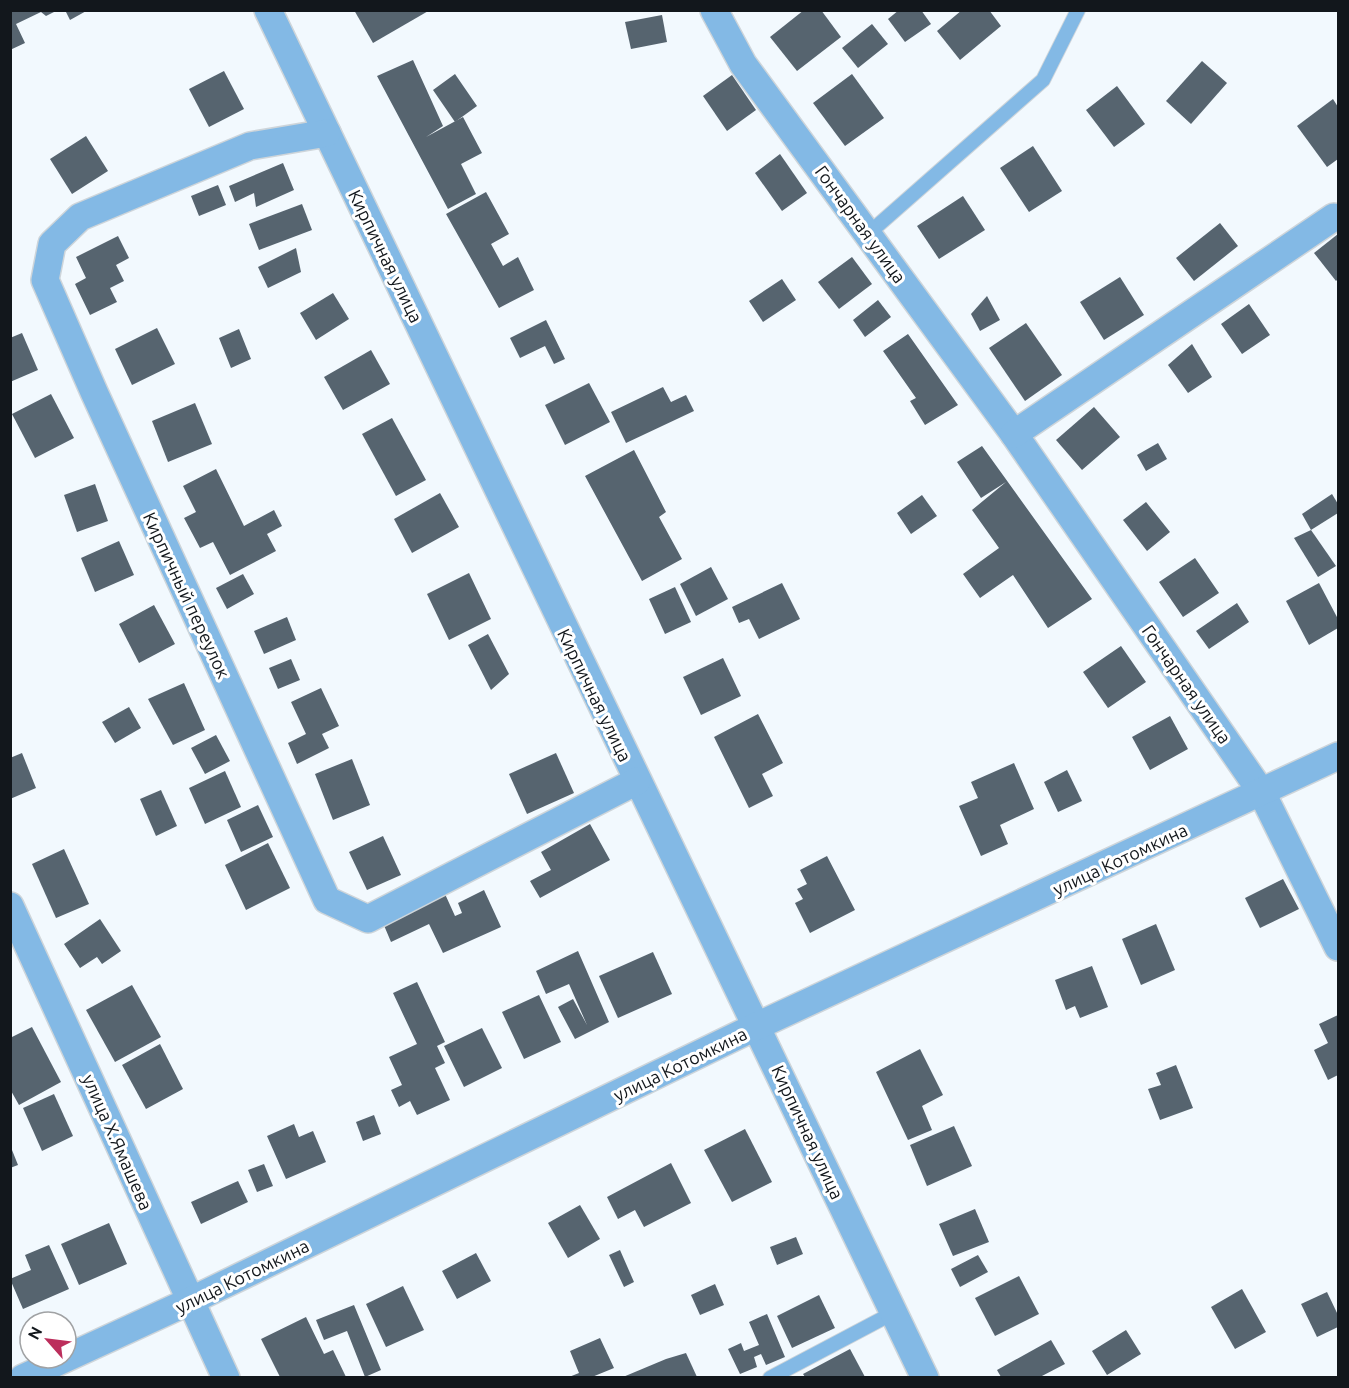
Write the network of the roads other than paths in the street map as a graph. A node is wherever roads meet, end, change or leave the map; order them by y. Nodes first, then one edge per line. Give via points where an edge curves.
1 (268, 10) edge
2 (714, 10) edge
3 (1078, 10) edge
4 (327, 133) junction
5 (1338, 218) edge
6 (868, 234) junction
7 (1014, 434) junction
8 (1338, 756) edge
9 (637, 781) junction
10 (1262, 793) junction
11 (10, 906) edge
12 (1338, 946) edge
13 (758, 1026) junction
14 (190, 1301) junction
15 (894, 1313) junction
16 (23, 1377) edge
17 (226, 1377) edge
18 (770, 1377) edge
19 (925, 1377) edge

1 - 4 street, Кирпичная улица
2 - 6 street, Гончарная улица via 743,64
3 - 6 lane via 1043,80
4 - 9 street, Кирпичная улица
4 - 9 street, Кирпичный переулок via 250,146 80,218 52,244 45,280 327,900 368,919
5 - 7 street via 1334,217
6 - 7 street, Гончарная улица
7 - 10 street, Гончарная улица
8 - 10 street, улица Котомкина
9 - 13 street, Кирпичная улица
10 - 12 street, Гончарная улица
10 - 13 street, улица Котомкина
11 - 14 street, улица Х.Ямашева
13 - 14 street, улица Котомкина
13 - 15 street, Кирпичная улица
14 - 16 street, улица Котомкина
14 - 17 street, улица Х.Ямашева
15 - 18 lane
15 - 19 street, Кирпичная улица

